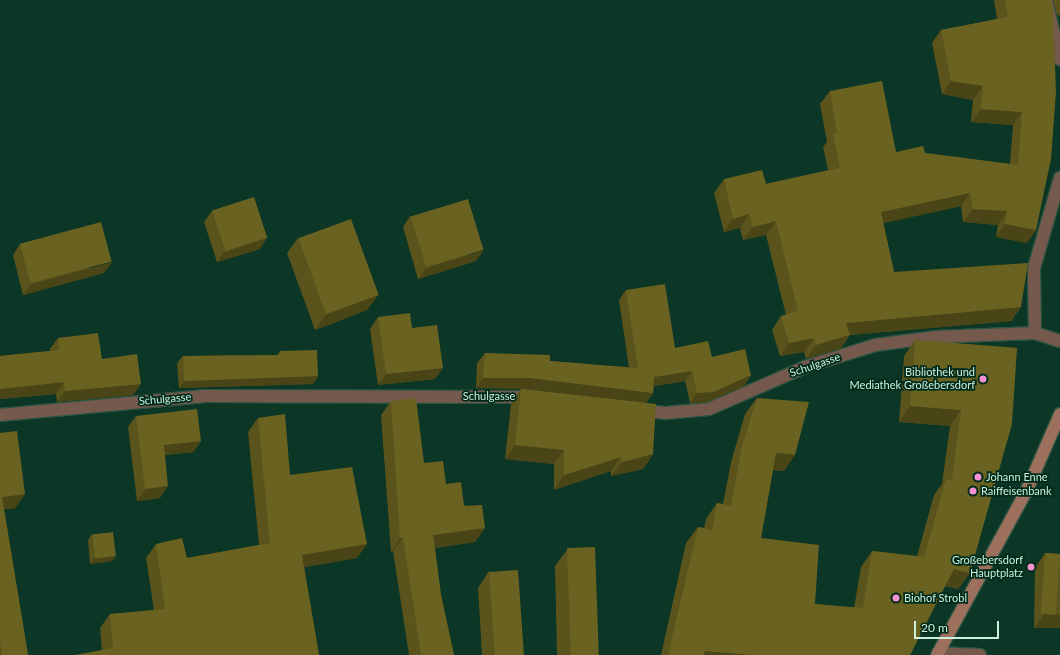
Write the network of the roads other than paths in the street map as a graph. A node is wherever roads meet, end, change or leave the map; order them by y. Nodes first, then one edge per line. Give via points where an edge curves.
1 (1046, 0) edge
2 (1060, 59) edge
3 (1060, 178) edge
4 (1035, 334) junction
5 (1060, 341) edge
6 (544, 399) edge
7 (628, 409) edge
8 (1060, 414) edge
9 (0, 415) edge
10 (938, 654) edge
11 (980, 655) edge

1 - 2 street
3 - 4 street via 1034,268
4 - 5 street, Schulgasse
4 - 7 street, Schulgasse via 936,337 875,345 805,367 709,409 666,413
6 - 9 street, Schulgasse via 522,396 202,396
8 - 10 street via 1026,492
10 - 11 street

